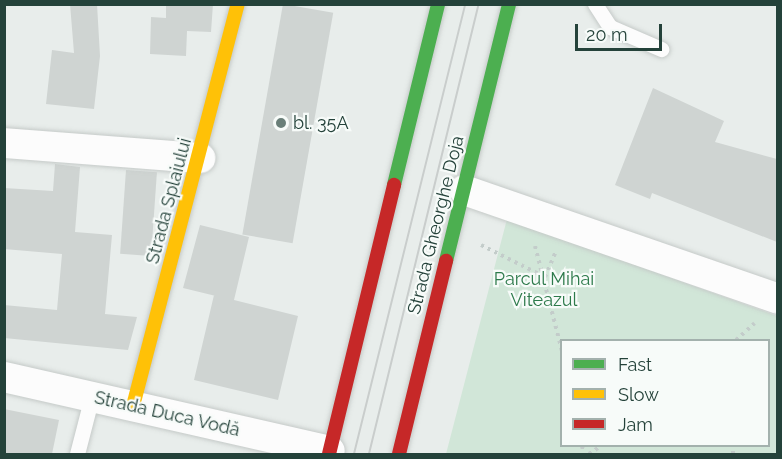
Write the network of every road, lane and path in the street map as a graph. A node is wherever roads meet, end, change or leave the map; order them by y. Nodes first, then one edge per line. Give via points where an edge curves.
1 (238, 4) edge
2 (438, 4) edge
3 (509, 4) edge
4 (595, 4) edge
5 (661, 49) dead end
6 (4, 143) edge
7 (200, 158) junction
8 (464, 190) junction
9 (524, 211) junction
10 (567, 226) junction
11 (453, 232) junction
12 (545, 277) junction
13 (777, 299) edge
14 (560, 346) edge
15 (4, 377) edge
16 (93, 396) junction
17 (133, 406) junction
18 (330, 453) edge
19 (77, 454) edge
20 (399, 454) edge

1 - 7 main road, Strada Splaiului
2 - 18 main road
3 - 8 main road, Strada Gheorghe Doja
4 - 5 lane via 610,27
6 - 7 street
7 - 17 main road, Strada Splaiului
8 - 9 street
8 - 11 main road, Strada Gheorghe Doja
9 - 10 street
9 - 12 path
10 - 12 path
10 - 13 street
11 - 12 path
11 - 20 main road, Strada Gheorghe Doja
12 - 14 path
15 - 16 street, Strada Duca Vodă
16 - 17 street, Strada Duca Vodă
16 - 19 lane
17 - 18 street, Strada Duca Vodă

